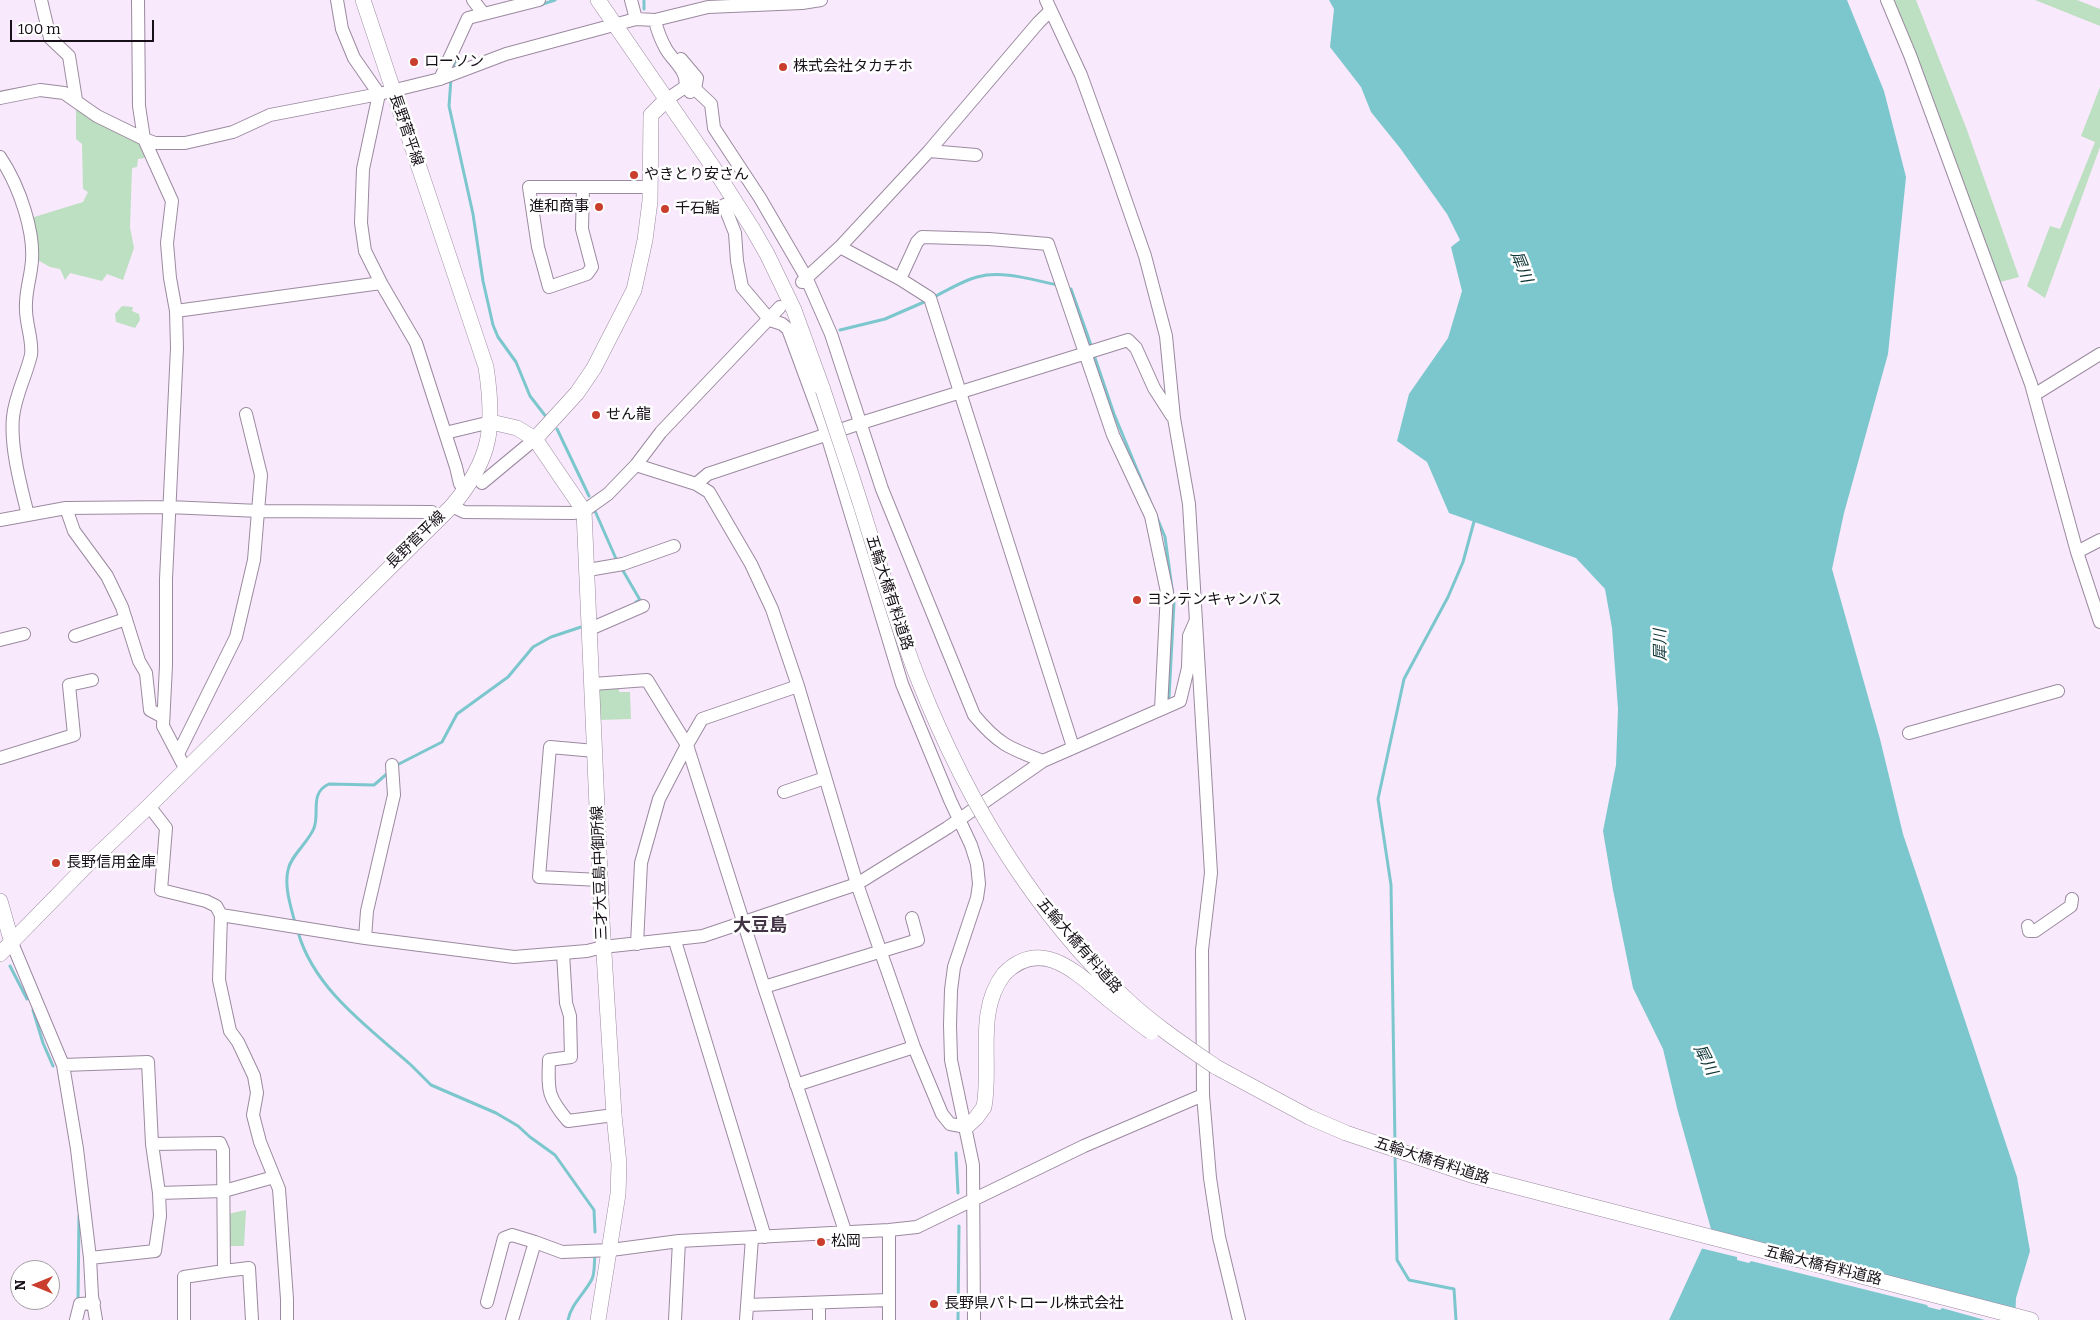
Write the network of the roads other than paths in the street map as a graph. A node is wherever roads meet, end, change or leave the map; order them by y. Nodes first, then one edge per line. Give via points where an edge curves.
1 (41, 0) edge
2 (138, 0) edge
3 (337, 0) edge
4 (363, 0) edge
5 (473, 0) edge
6 (539, 0) edge
7 (598, 0) edge
8 (630, 0) edge
9 (821, 0) edge
10 (1888, 0) edge
11 (1048, 6) edge
12 (483, 13) junction
13 (636, 19) junction
14 (655, 20) junction
15 (616, 24) junction
16 (663, 42) junction
17 (447, 77) junction
18 (695, 88) junction
19 (386, 93) junction
20 (0, 98) edge
21 (76, 100) junction
22 (666, 100) junction
23 (144, 139) junction
24 (929, 151) junction
25 (976, 155) dead end
26 (0, 157) edge
27 (583, 187) junction
28 (650, 187) junction
29 (724, 205) dead end
30 (840, 247) junction
31 (900, 279) junction
32 (804, 280) junction
33 (381, 284) junction
34 (780, 307) dead end
35 (176, 312) junction
36 (770, 320) junction
37 (1085, 353) junction
38 (2100, 354) edge
39 (960, 393) junction
40 (2034, 396) junction
41 (246, 414) dead end
42 (1174, 418) junction
43 (491, 422) junction
44 (862, 424) junction
45 (446, 433) junction
46 (827, 435) junction
47 (535, 439) junction
48 (636, 466) junction
49 (482, 483) dead end
50 (460, 484) dead end
51 (696, 484) junction
52 (452, 506) junction
53 (169, 507) junction
54 (66, 508) junction
55 (259, 511) junction
56 (584, 512) junction
57 (28, 515) junction
58 (439, 518) junction
59 (0, 520) edge
60 (2100, 540) edge
61 (674, 546) dead end
62 (2077, 552) junction
63 (588, 570) junction
64 (643, 606) dead end
65 (1197, 617) junction
66 (126, 620) junction
67 (2100, 622) edge
68 (590, 630) junction
69 (24, 634) dead end
70 (74, 636) dead end
71 (0, 640) edge
72 (92, 680) dead end
73 (593, 684) junction
74 (798, 686) junction
75 (2058, 691) dead end
76 (1162, 709) junction
77 (163, 717) junction
78 (1909, 733) dead end
79 (687, 745) junction
80 (1073, 747) junction
81 (595, 751) junction
82 (178, 754) junction
83 (0, 758) edge
84 (1043, 761) junction
85 (186, 768) junction
86 (392, 769) dead end
87 (825, 778) junction
88 (784, 792) dead end
89 (149, 806) junction
90 (959, 819) junction
91 (600, 880) junction
92 (857, 884) junction
93 (2072, 899) dead end
94 (0, 901) edge
95 (221, 915) junction
96 (912, 918) dead end
97 (745, 922) junction
98 (2028, 926) dead end
99 (365, 938) junction
100 (675, 941) junction
101 (12, 943) junction
102 (638, 944) junction
103 (603, 947) junction
104 (881, 952) junction
105 (562, 953) junction
106 (0, 954) edge
107 (764, 987) junction
108 (914, 1047) junction
109 (63, 1065) junction
110 (1216, 1067) junction
111 (796, 1085) junction
112 (1203, 1095) junction
113 (614, 1114) junction
114 (966, 1127) junction
115 (152, 1144) junction
116 (274, 1177) junction
117 (224, 1191) junction
118 (159, 1194) junction
119 (975, 1200) junction
120 (888, 1230) junction
121 (845, 1231) junction
122 (765, 1237) junction
123 (752, 1238) junction
124 (679, 1241) junction
125 (535, 1242) junction
126 (610, 1250) junction
127 (90, 1258) junction
128 (224, 1271) junction
129 (889, 1300) junction
130 (487, 1302) dead end
131 (94, 1303) junction
132 (819, 1303) junction
133 (747, 1306) junction
134 (76, 1320) edge
135 (96, 1320) edge
136 (184, 1320) edge
137 (252, 1320) edge
138 (287, 1320) edge
139 (512, 1320) edge
140 (598, 1320) edge
141 (676, 1320) edge
142 (746, 1320) edge
143 (819, 1320) edge
144 (889, 1320) edge
145 (974, 1320) edge
146 (1239, 1320) edge
147 (2031, 1320) edge

1 - 21 street via 50,38 69,56
2 - 23 street via 139,106
3 - 19 street via 342,29 354,58
4 - 19 main road, 長野菅平線
5 - 12 street
6 - 12 street
7 - 15 main road
8 - 13 street
9 - 14 street via 708,7
10 - 40 street
11 - 24 street
11 - 42 street via 1081,75 1145,256 1166,336
12 - 17 street via 468,18
13 - 14 street
13 - 15 street
14 - 16 street
15 - 17 street via 506,54
15 - 22 main road
16 - 18 street via 695,74
16 - 22 street via 684,74 686,83 682,90
17 - 19 street
18 - 22 street
18 - 32 street via 711,104 714,128 760,198
19 - 23 street via 270,115 233,132 209,138 171,143
19 - 33 street via 363,169 361,223 365,251
19 - 43 main road, 長野菅平線 via 486,367
20 - 21 street via 40,90 64,92
21 - 23 street via 97,116
22 - 28 main road via 651,115
22 - 110 main road, 五輪大橋有料道路, bridge via 714,167 767,254 794,310 900,631 954,762 994,837 1040,904 1095,969 1154,1022
23 - 35 street via 172,201 168,243
24 - 25 street
24 - 30 street
26 - 57 street via 27,215 32,248 26,311 31,353 13,418 19,480
27 - 27 street via 582,228 592,267 587,274 550,287 538,247 529,187
27 - 28 street
28 - 47 main road via 645,240 634,290 594,368
29 - 36 street via 735,233 742,287
30 - 31 street
30 - 32 street
31 - 37 street via 922,237 989,238 1048,244
31 - 39 street via 930,298
32 - 44 street via 831,334
33 - 35 street
33 - 45 street via 416,343
34 - 36 street
35 - 53 street
36 - 46 street via 788,330
36 - 48 street via 661,432
37 - 39 street
37 - 42 street via 1128,340 1136,348 1154,388
37 - 76 street via 1114,435 1151,516 1157,540 1167,592
38 - 40 street
39 - 44 street
39 - 80 street
40 - 62 street
41 - 55 street via 261,475
42 - 65 street via 1189,504
43 - 45 street
43 - 47 main road, 三才大豆島中御所線 via 517,428
43 - 52 main road, 長野菅平線 via 481,463
44 - 46 street
44 - 84 street via 882,489 974,715 991,736 1010,748
45 - 50 street
46 - 51 street via 708,474
46 - 90 street via 902,684
47 - 49 street
47 - 56 main road, 三才大豆島中御所線
48 - 51 street
48 - 56 street
51 - 74 street via 710,492 751,564 772,609
52 - 56 street via 464,512
52 - 58 main road, 長野菅平線
53 - 54 street
53 - 55 street
53 - 77 street
54 - 57 street
54 - 66 street via 74,531 107,576
55 - 58 street via 432,512
55 - 82 street via 254,560 236,637
56 - 63 main road, 三才大豆島中御所線
57 - 59 street
58 - 85 main road, 長野菅平線
60 - 62 street
61 - 63 street via 620,565
62 - 67 street
63 - 68 main road, 三才大豆島中御所線
64 - 68 street
65 - 76 street via 1189,636 1188,668 1180,701
65 - 112 street via 1211,873 1202,950
66 - 70 street
66 - 77 street via 146,673 150,710
68 - 73 main road, 三才大豆島中御所線
69 - 71 street
72 - 83 street via 69,685 74,734
73 - 79 street via 647,680
73 - 81 main road, 三才大豆島中御所線
74 - 79 street via 702,719
74 - 87 street
75 - 78 street
76 - 80 street
77 - 82 street
79 - 97 street
79 - 102 street via 659,799 641,863
80 - 84 street
81 - 91 main road, 三才大豆島中御所線
81 - 91 street via 550,747 539,877
82 - 85 street
84 - 90 street
85 - 89 main road, 長野菅平線
86 - 99 street via 394,795 367,911
87 - 88 street
87 - 92 street
89 - 95 street via 166,828 161,890 206,901 216,906
89 - 101 main road, 長野菅平線
90 - 92 street
90 - 114 street via 977,864 979,884 954,967 951,990 951,1060
91 - 103 main road, 三才大豆島中御所線
92 - 97 street
92 - 104 street
93 - 98 street via 2071,906 2036,931 2029,931
94 - 101 main road
95 - 99 street
95 - 116 street via 219,980 230,1031 254,1076 257,1093 254,1115 260,1142
96 - 104 street via 918,940
97 - 100 street via 703,936
97 - 107 street
99 - 105 street via 514,956
100 - 102 street
100 - 122 street
101 - 106 main road, 長野菅平線
101 - 109 street
102 - 103 street
103 - 105 street
103 - 113 main road, 三才大豆島中御所線
104 - 107 street
104 - 108 street
105 - 113 street via 570,1016 570,1057 549,1060 549,1094 568,1121
107 - 111 street
108 - 111 street
108 - 114 street via 942,1114 950,1124
109 - 115 street via 148,1062
109 - 127 street
110 - 114 main road, bridge via 1153,1034 1073,970 1055,961 1035,957 1024,959 1014,964 995,988 989,1008 984,1106
110 - 147 main road, 五輪大橋有料道路 via 1337,1129 1471,1175
111 - 121 street
112 - 119 street via 1084,1146
112 - 146 street via 1219,1237
113 - 126 main road, 三才大豆島中御所線 via 618,1179
114 - 119 street
115 - 117 street via 220,1143
115 - 118 street
116 - 117 street
116 - 138 street via 281,1202
117 - 118 street
117 - 128 street
118 - 127 street via 160,1216 155,1251
119 - 120 street via 917,1227
119 - 145 street
120 - 121 street
120 - 129 street
121 - 122 street
122 - 123 street
123 - 124 street
123 - 133 street
124 - 126 street
124 - 141 street
125 - 126 street via 562,1252
125 - 130 street via 512,1235 504,1238
125 - 139 street
126 - 140 main road, 三才大豆島中御所線
127 - 131 street
128 - 136 street via 184,1278
128 - 137 street via 249,1268
129 - 132 street
129 - 144 street
131 - 134 street via 80,1304
131 - 135 street
132 - 133 street
132 - 143 street
133 - 142 street

